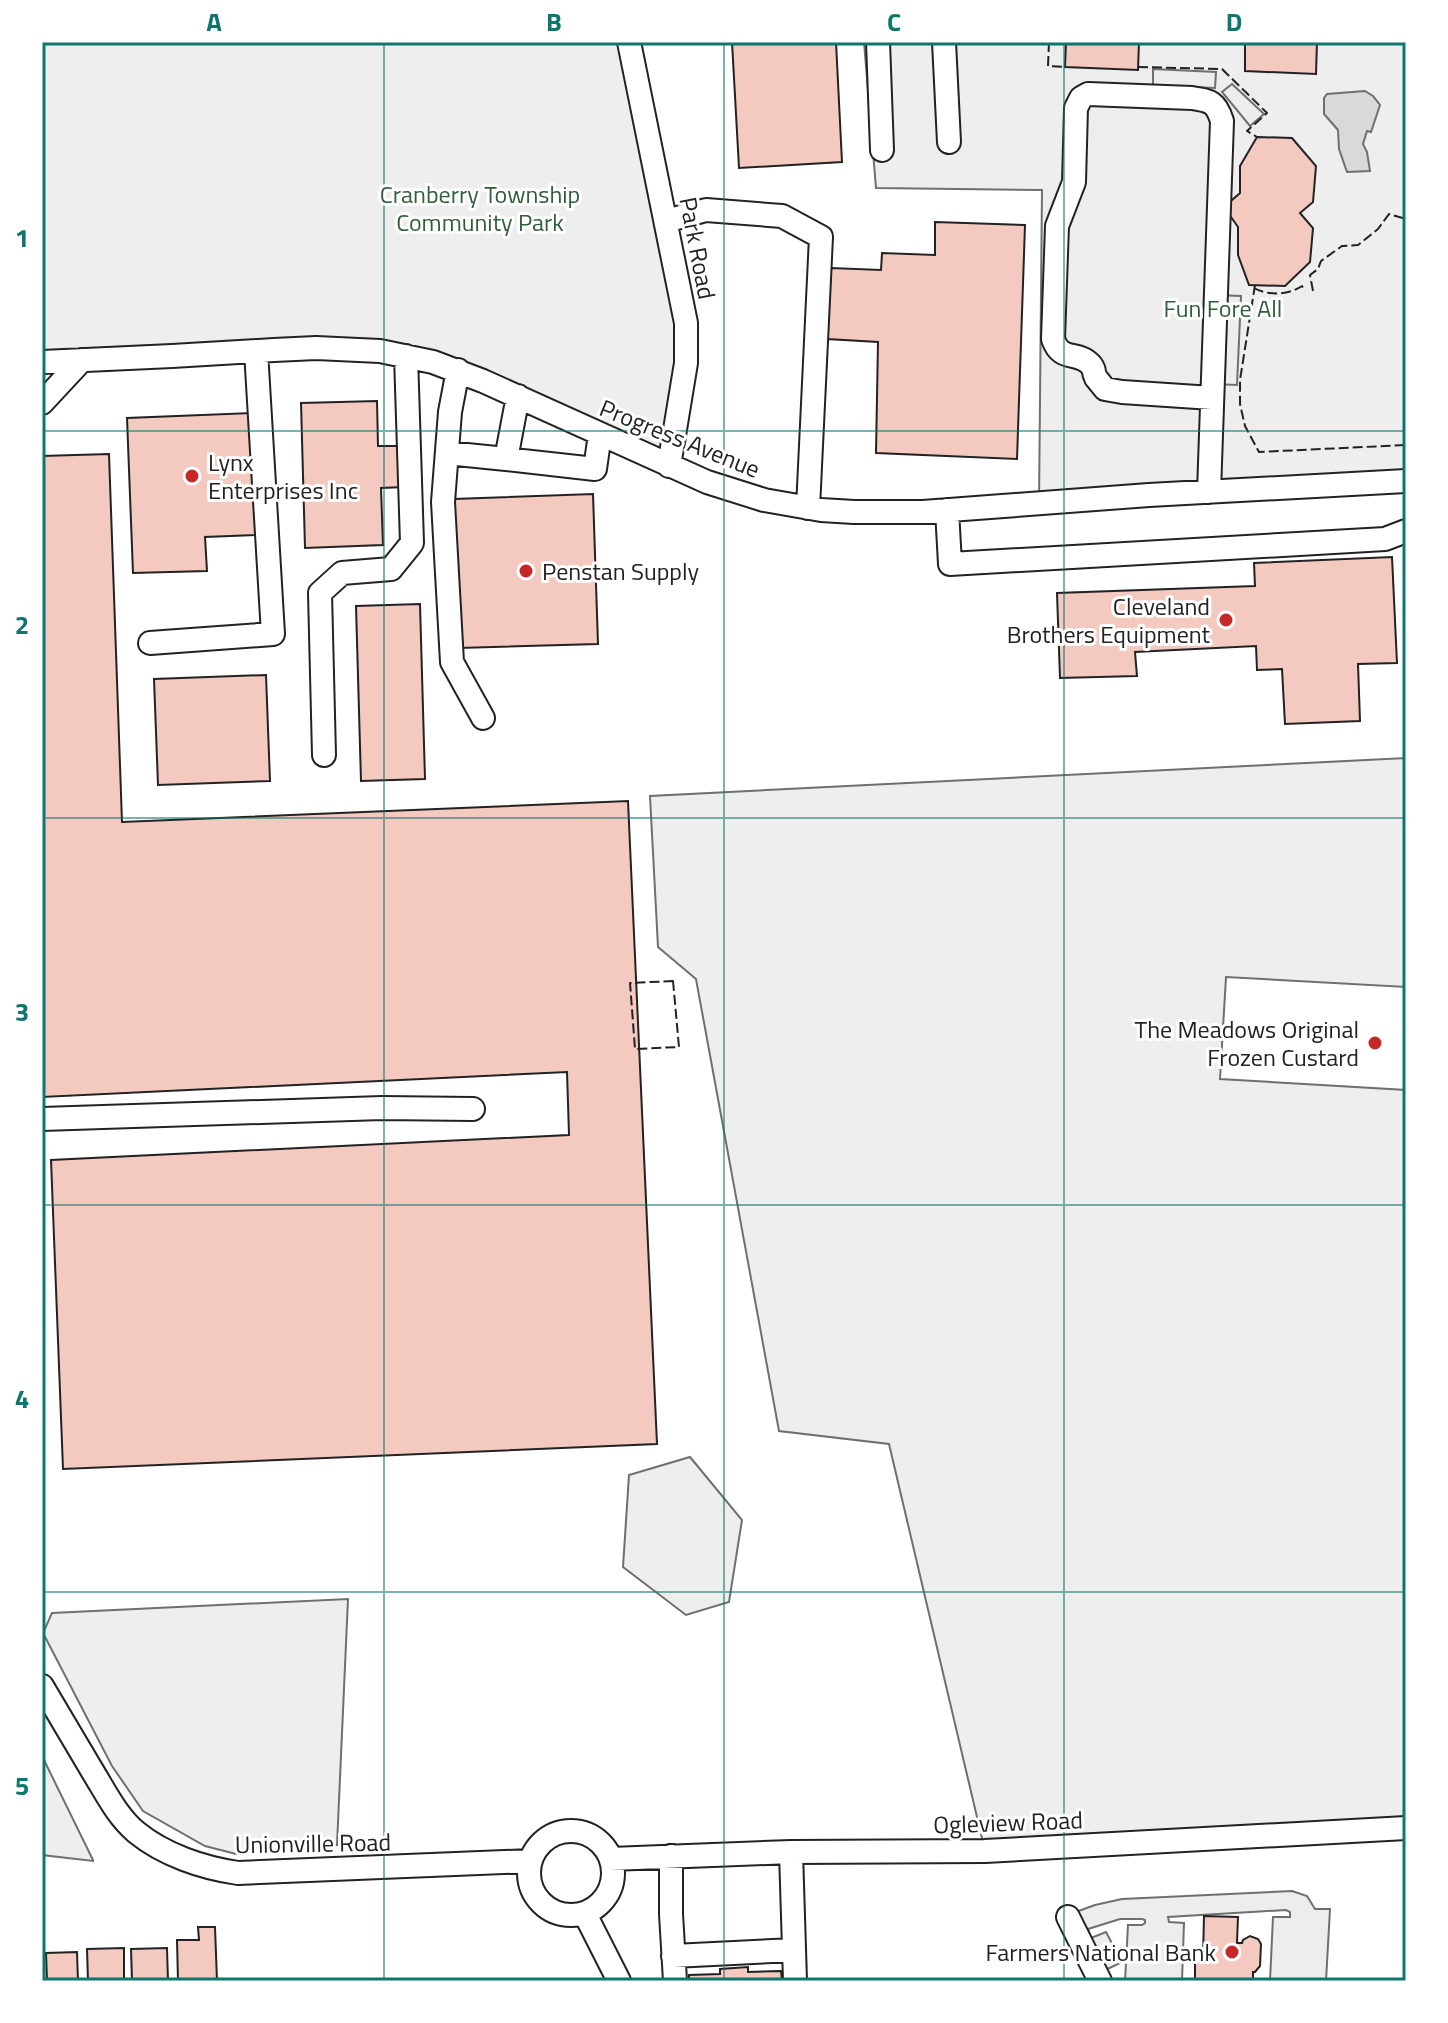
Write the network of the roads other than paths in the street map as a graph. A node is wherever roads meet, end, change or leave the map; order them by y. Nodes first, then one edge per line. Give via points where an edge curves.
1 (629, 42) edge
2 (878, 42) edge
3 (944, 42) edge
4 (949, 142) dead end
5 (882, 150) dead end
6 (666, 221) junction
7 (256, 351) junction
8 (406, 356) junction
9 (82, 360) junction
10 (42, 362) edge
11 (458, 370) junction
12 (518, 396) junction
13 (1212, 398) junction
14 (42, 403) edge
15 (600, 434) junction
16 (447, 453) junction
17 (506, 459) junction
18 (669, 466) junction
19 (1406, 481) edge
20 (1209, 492) junction
21 (808, 508) junction
22 (947, 510) junction
23 (1406, 531) edge
24 (150, 643) dead end
25 (483, 718) dead end
26 (324, 755) dead end
27 (473, 1109) dead end
28 (42, 1119) edge
29 (42, 1686) edge
30 (1406, 1828) edge
31 (791, 1852) junction
32 (671, 1856) junction
33 (611, 1859) junction
34 (530, 1861) junction
35 (585, 1914) junction
36 (1068, 1917) dead end
37 (794, 1950) junction
38 (673, 1956) junction
39 (619, 1981) edge
40 (675, 1981) edge
41 (795, 1981) edge
42 (1100, 1981) edge

1 - 6 street, Park Road
2 - 5 street
3 - 4 street
6 - 18 street, Park Road via 687,343
6 - 21 street via 706,210 782,216 821,237
7 - 8 street, Progress Avenue via 353,349
7 - 9 street, Progress Avenue
7 - 24 street via 273,634
8 - 11 street, Progress Avenue
8 - 26 street via 412,543 391,569 342,573 320,593
9 - 10 street, Progress Avenue
9 - 14 street
11 - 12 street, Progress Avenue
11 - 16 street
12 - 15 street, Progress Avenue
12 - 17 street
13 - 13 street via 1222,121 1218,107 1192,98 1088,94 1076,108 1074,182 1057,226 1056,348 1082,358 1105,389
13 - 20 street
15 - 17 street via 595,469
15 - 18 street, Progress Avenue
16 - 17 street
16 - 25 street via 443,502 452,662
18 - 21 street, Progress Avenue via 736,492
19 - 20 street, Progress Avenue
20 - 22 street, Progress Avenue
21 - 22 street, Progress Avenue
22 - 23 street via 950,564 1385,539
27 - 28 street
29 - 34 street, Unionville Road via 117,1812 154,1845 187,1860 238,1873
30 - 31 street, Ogleview Road via 985,1851
31 - 32 street, Ogleview Road
31 - 37 street
32 - 33 street, Ogleview Road
32 - 38 street
33 - 34 street via 591,1836 564,1831 540,1844
33 - 35 street via 613,1884 607,1897
34 - 35 street via 530,1883 545,1907 557,1914
35 - 39 street
36 - 42 street
37 - 38 street
37 - 41 street
38 - 40 street

